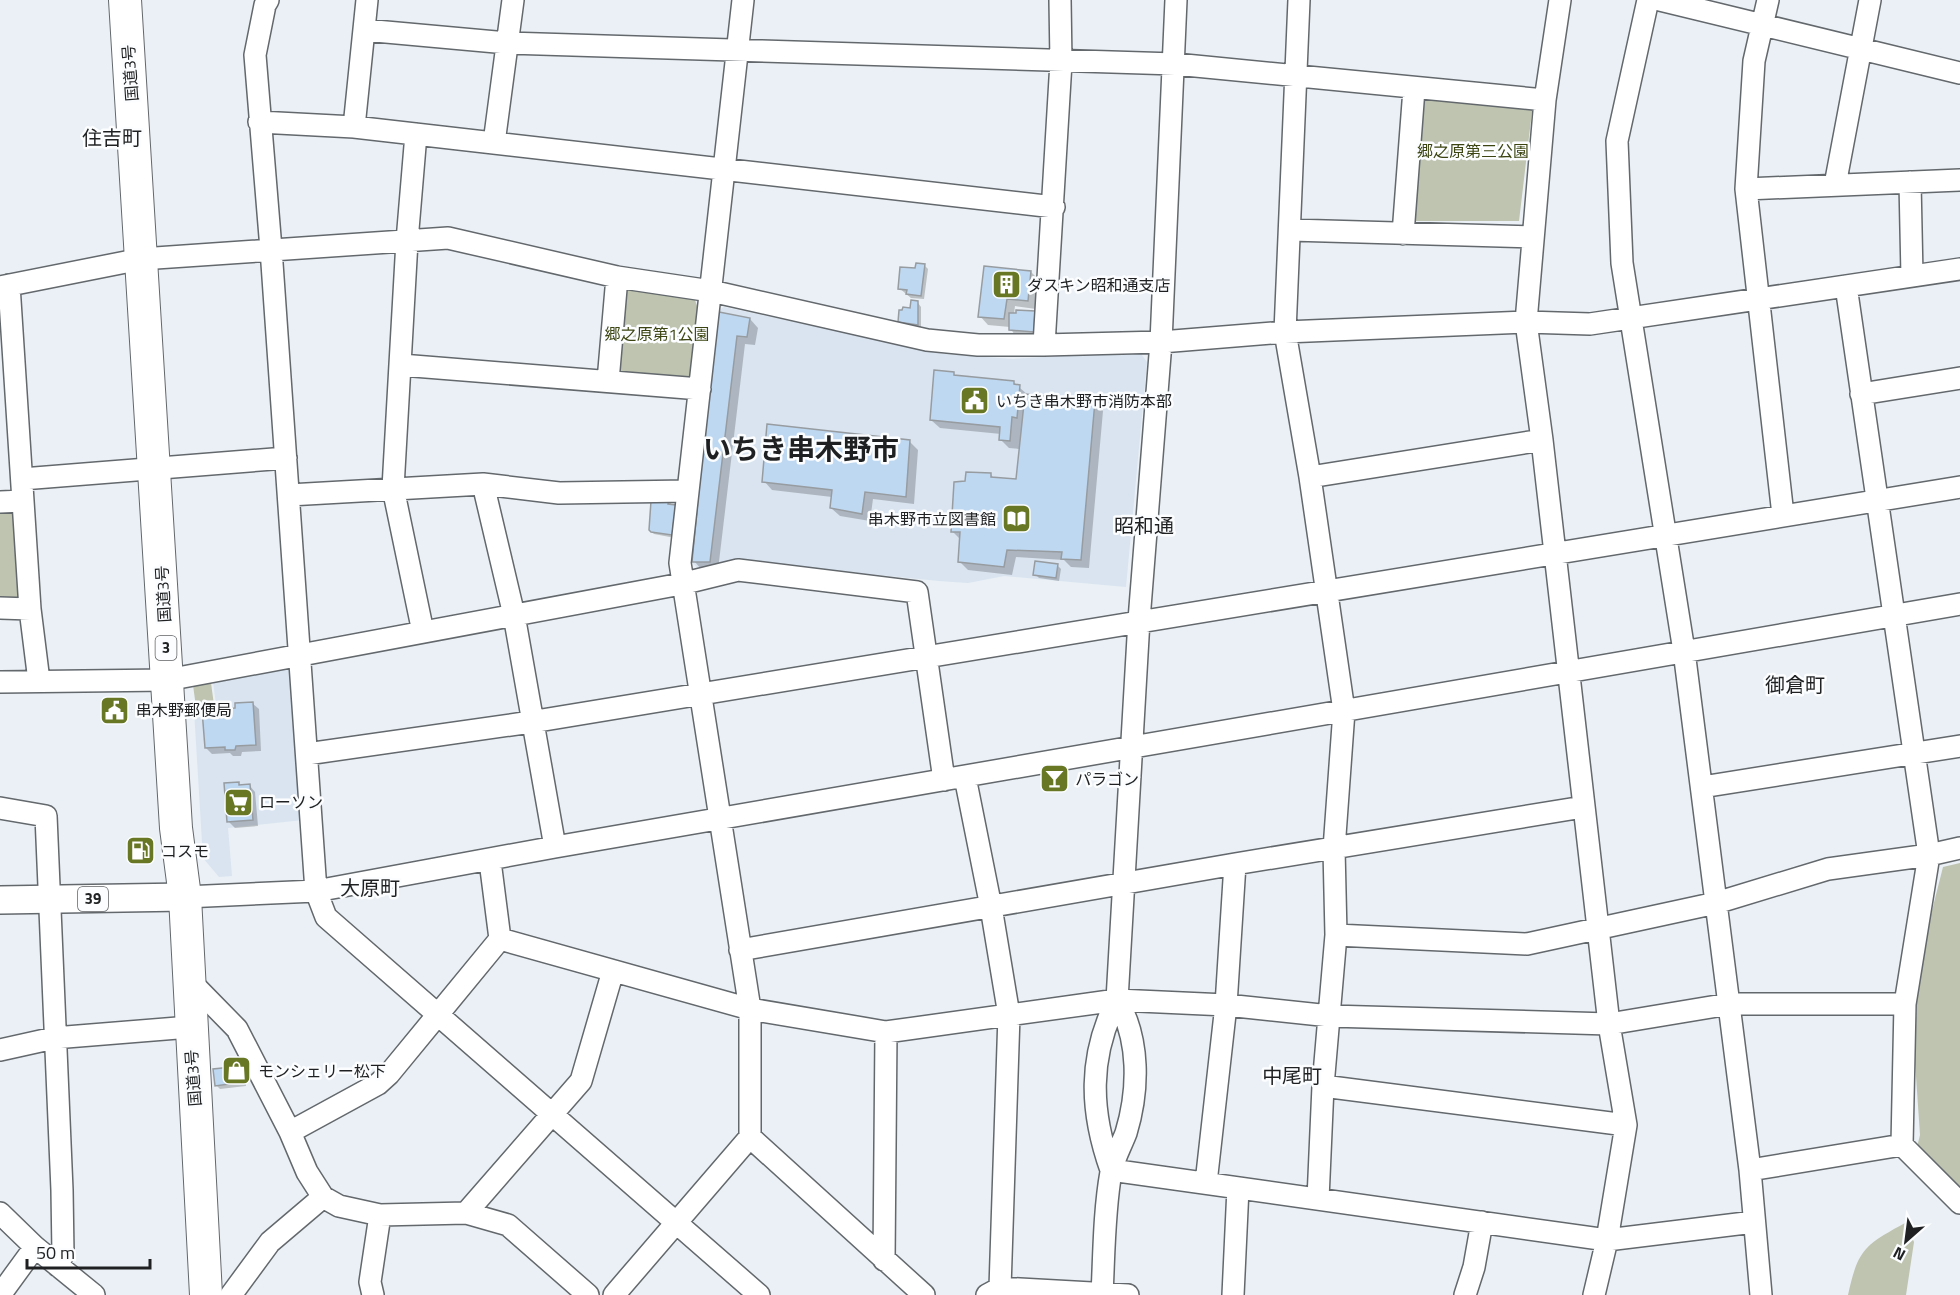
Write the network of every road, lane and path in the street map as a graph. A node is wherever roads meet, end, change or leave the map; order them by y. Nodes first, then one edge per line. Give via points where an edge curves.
1 (125, 0) edge
2 (268, 0) edge
3 (367, 0) edge
4 (513, 0) edge
5 (743, 0) edge
6 (1060, 0) edge
7 (1176, 0) edge
8 (1299, 0) edge
9 (1560, 0) edge
10 (1648, 0) edge
11 (1660, 0) edge
12 (1768, 0) edge
13 (1870, 0) edge
14 (1763, 25) junction
15 (364, 30) junction
16 (507, 43) junction
17 (1861, 49) junction
18 (738, 50) junction
19 (1061, 62) junction
20 (1175, 64) junction
21 (1960, 73) edge
22 (1297, 77) junction
23 (1414, 89) junction
24 (1545, 100) junction
25 (260, 122) junction
26 (354, 127) junction
27 (416, 134) junction
28 (494, 143) junction
29 (724, 170) junction
30 (1960, 180) edge
31 (1910, 182) junction
32 (1835, 185) junction
33 (1746, 189) junction
34 (1054, 207) junction
35 (1291, 230) junction
36 (1403, 234) junction
37 (1532, 237) junction
38 (407, 241) junction
39 (271, 249) junction
40 (141, 259) junction
41 (1960, 269) edge
42 (1912, 276) junction
43 (618, 277) junction
44 (4, 286) edge
45 (1846, 286) junction
46 (711, 291) junction
47 (1757, 300) junction
48 (1631, 320) junction
49 (1526, 322) junction
50 (1285, 332) junction
51 (1161, 342) junction
52 (1044, 345) junction
53 (401, 365) junction
54 (1960, 378) edge
55 (608, 381) junction
56 (700, 389) junction
57 (1861, 394) junction
58 (9, 404) edge
59 (1542, 440) junction
60 (286, 458) junction
61 (156, 470) junction
62 (1310, 477) junction
63 (22, 479) junction
64 (483, 484) junction
65 (1960, 487) edge
66 (393, 488) junction
67 (687, 492) junction
68 (289, 495) junction
69 (1876, 500) junction
70 (23, 501) junction
71 (0, 502) edge
72 (1783, 515) junction
73 (1666, 535) junction
74 (1554, 553) junction
75 (681, 584) junction
76 (1326, 590) junction
77 (1960, 604) edge
78 (0, 608) edge
79 (30, 609) junction
80 (514, 615) junction
81 (1893, 618) junction
82 (1139, 620) junction
83 (423, 632) junction
84 (1684, 651) junction
85 (300, 656) junction
86 (927, 657) junction
87 (1567, 671) junction
88 (167, 680) junction
89 (39, 681) junction
90 (0, 682) edge
91 (700, 692) junction
92 (1344, 711) junction
93 (531, 722) junction
94 (1960, 746) edge
95 (1131, 748) junction
96 (1916, 753) junction
97 (307, 754) junction
98 (965, 777) junction
99 (944, 780) junction
100 (1702, 787) junction
101 (1583, 807) junction
102 (0, 808) edge
103 (718, 820) junction
104 (555, 847) junction
105 (1960, 848) edge
106 (1334, 849) junction
107 (1929, 855) junction
108 (490, 861) junction
109 (1235, 864) junction
110 (1125, 884) junction
111 (316, 891) junction
112 (185, 897) junction
113 (50, 899) junction
114 (0, 900) edge
115 (1716, 903) junction
116 (991, 907) junction
117 (1598, 931) junction
118 (1336, 935) junction
119 (500, 939) junction
120 (740, 950) junction
121 (613, 971) junction
122 (188, 979) junction
123 (1117, 1000) junction
124 (1729, 1004) junction
125 (1905, 1004) junction
126 (1226, 1005) junction
127 (750, 1009) junction
128 (438, 1014) junction
129 (1009, 1015) junction
130 (1330, 1016) junction
131 (1609, 1024) junction
132 (190, 1027) junction
133 (886, 1032) junction
134 (54, 1038) junction
135 (0, 1050) edge
136 (1323, 1086) junction
137 (552, 1114) junction
138 (1626, 1125) junction
139 (290, 1132) junction
140 (750, 1137) junction
141 (1902, 1145) junction
142 (1111, 1170) junction
143 (1750, 1170) junction
144 (1206, 1183) junction
145 (1239, 1188) junction
146 (323, 1197) junction
147 (1318, 1199) junction
148 (1960, 1203) edge
149 (0, 1213) edge
150 (466, 1213) junction
151 (380, 1215) junction
152 (677, 1222) junction
153 (1482, 1222) junction
154 (1754, 1222) junction
155 (1607, 1240) junction
156 (35, 1247) junction
157 (884, 1260) junction
158 (58, 1266) junction
159 (994, 1292) edge
160 (1102, 1294) edge
161 (0, 1295) edge
162 (94, 1295) edge
163 (206, 1295) edge
164 (231, 1295) edge
165 (374, 1295) edge
166 (588, 1295) edge
167 (614, 1295) edge
168 (759, 1295) edge
169 (924, 1295) edge
170 (1128, 1295) edge
171 (1233, 1295) edge
172 (1465, 1295) edge
173 (1594, 1295) edge
174 (1761, 1295) edge

1 - 40 highway, 国道3号 / 3
2 - 25 street via 255,55
3 - 15 street
4 - 16 street
5 - 18 street
6 - 19 street
7 - 20 street
8 - 22 street
9 - 24 street
10 - 48 street via 1617,141 1622,263
11 - 14 street
12 - 14 street
13 - 17 street
14 - 17 street
14 - 33 street via 1754,61
15 - 16 street
15 - 26 street
16 - 18 street
16 - 28 street
17 - 21 street
17 - 32 street
18 - 19 street
18 - 29 street
19 - 20 street
19 - 34 street
20 - 22 street
20 - 51 street
22 - 23 street
22 - 35 street
23 - 24 street
23 - 36 street
24 - 37 street
25 - 26 street
25 - 39 street
26 - 27 street
27 - 28 street
27 - 38 street
28 - 29 street
29 - 34 street
29 - 46 street
30 - 31 street
31 - 32 street
31 - 42 street
32 - 33 street
33 - 47 street
34 - 52 street
35 - 36 street
35 - 50 street
36 - 37 street
37 - 49 street
38 - 39 street
38 - 43 street via 447,238
38 - 53 street
39 - 40 street
39 - 60 street
40 - 44 street
40 - 61 highway, 国道3号 / 3
41 - 42 street
42 - 45 street
43 - 46 street
43 - 55 street
44 - 58 street
45 - 47 street
45 - 57 street
46 - 52 street via 927,340
46 - 56 street
47 - 48 street
47 - 72 street
48 - 49 street via 1590,324
48 - 73 street
49 - 50 street
49 - 59 street
50 - 51 street
50 - 62 street
51 - 52 street
51 - 82 street
53 - 55 street
53 - 66 street
54 - 57 street
55 - 56 street
56 - 67 street
57 - 69 street
58 - 63 street
59 - 62 street
59 - 74 street
60 - 61 street
60 - 68 street
61 - 63 street
61 - 88 highway, 国道3号 / 3
62 - 76 street
63 - 70 street
64 - 66 street
64 - 67 street via 559,493
64 - 80 street
65 - 69 street
66 - 68 street
66 - 83 street
67 - 75 street
68 - 85 street
69 - 72 street
69 - 81 street
70 - 71 street
70 - 79 street
72 - 73 street
73 - 74 street
73 - 84 street
74 - 76 street
74 - 87 street
75 - 80 street
75 - 86 street via 738,570 917,592
75 - 91 street
76 - 82 street
76 - 92 street
77 - 81 street
78 - 79 street
79 - 89 street
80 - 83 street
80 - 93 street
81 - 84 street
81 - 96 street
82 - 86 street
82 - 95 street
83 - 85 street
84 - 87 street
84 - 100 street
85 - 88 street
85 - 97 street
86 - 91 street
86 - 99 street
87 - 92 street
87 - 101 street
88 - 89 street
88 - 112 highway, 国道3号 / 3 via 176,828
89 - 90 street
91 - 93 street
91 - 103 street
92 - 95 street
92 - 106 street
93 - 97 street
93 - 104 street
94 - 96 street
95 - 98 street
95 - 110 street
96 - 100 street
96 - 107 street
97 - 111 street
98 - 99 street
98 - 116 street
99 - 103 street
100 - 115 street
101 - 106 street
101 - 117 street
102 - 113 street via 46,816
103 - 104 street
103 - 120 street
104 - 108 street
105 - 107 street
106 - 109 street
106 - 118 street
107 - 115 street via 1828,869
107 - 125 street
108 - 111 street
108 - 119 street
109 - 110 street
109 - 126 street
110 - 116 street
110 - 123 street
111 - 112 street
111 - 128 street via 326,917
112 - 113 main road, 39
112 - 122 highway, 国道3号 / 3
113 - 114 main road, 39
113 - 134 street
115 - 117 street
115 - 124 street
116 - 120 street
116 - 129 street
117 - 118 street via 1527,944
117 - 131 street
118 - 130 street
119 - 121 street
119 - 128 street
120 - 127 street
121 - 127 street
121 - 137 street via 581,1081
122 - 132 highway, 国道3号 / 3
122 - 139 street via 237,1029
123 - 126 street
123 - 129 street
123 - 142 street via 1105,1024 1094,1099 1100,1138
123 - 142 street via 1129,1019 1134,1075 1126,1132
124 - 125 street
124 - 131 street
124 - 143 street
125 - 141 street
126 - 130 street
126 - 144 street
127 - 133 street
127 - 140 street
128 - 137 street
128 - 139 street via 378,1084
129 - 133 street
129 - 159 street
130 - 131 street
130 - 136 street
131 - 138 street
132 - 134 street
132 - 163 highway, 国道3号 / 3
133 - 157 street
134 - 135 street
134 - 158 street via 63,1233 63,1254
136 - 138 street
136 - 147 street
137 - 150 street
137 - 152 street
138 - 155 street
139 - 146 street
140 - 152 street
140 - 157 street
141 - 143 street
141 - 148 street
142 - 144 street
142 - 160 street
143 - 154 street
144 - 145 street
145 - 147 street
145 - 171 street
146 - 151 street via 339,1206
146 - 164 street via 270,1242
147 - 153 street
149 - 156 street
150 - 151 street
150 - 166 street via 508,1225
151 - 165 street via 370,1282
152 - 167 street
152 - 168 street
153 - 155 street
153 - 172 street
154 - 155 street
154 - 174 street
155 - 173 street
156 - 158 street
156 - 161 street
157 - 169 street
158 - 162 street
159 - 160 street
160 - 170 street

